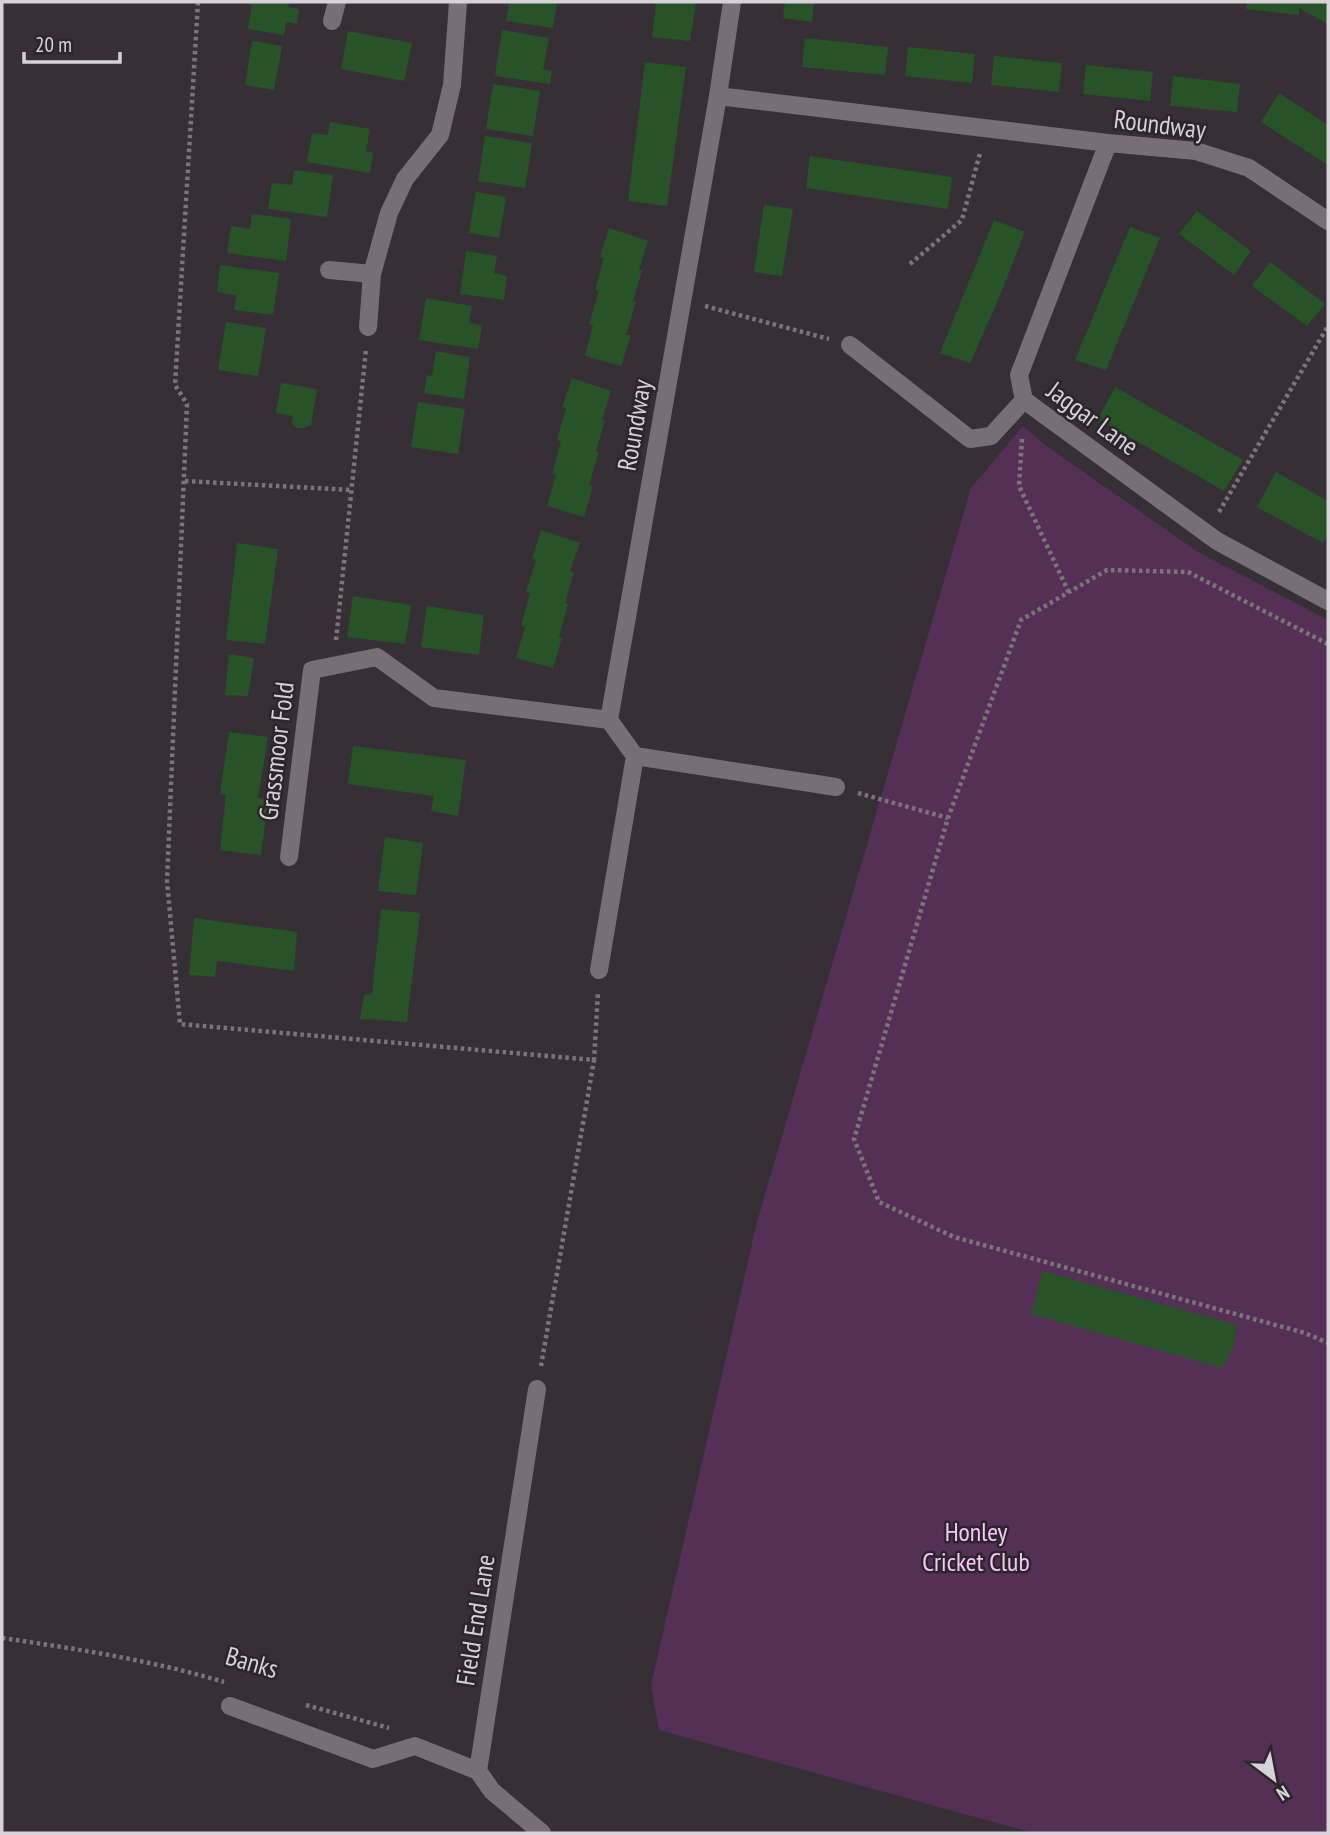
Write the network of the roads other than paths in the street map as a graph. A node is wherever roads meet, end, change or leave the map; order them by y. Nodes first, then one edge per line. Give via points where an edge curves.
1 (337, 2) edge
2 (458, 2) edge
3 (732, 2) edge
4 (332, 21) dead end
5 (718, 96) junction
6 (1108, 144) junction
7 (1328, 221) edge
8 (329, 270) dead end
9 (372, 274) junction
10 (368, 327) road end
11 (850, 345) road end
12 (1024, 400) junction
13 (1328, 601) edge
14 (609, 720) junction
15 (635, 756) junction
16 (836, 787) road end
17 (289, 857) dead end
18 (599, 970) road end
19 (537, 1389) road end
20 (230, 1706) dead end
21 (478, 1771) junction
22 (542, 1833) edge

1 - 4 street
2 - 9 street via 452,85 440,135 405,179 389,213
3 - 5 street, Roundway
5 - 6 street, Roundway
5 - 14 street, Roundway
6 - 7 street, Roundway via 1196,151 1249,168
6 - 12 street, Jaggar Lane via 1019,375
8 - 9 street
9 - 10 street
11 - 12 street via 970,439 991,436
12 - 13 street, Jaggar Lane via 1207,534
14 - 15 street
14 - 17 street, Grassmoor Fold via 435,698 377,657 312,670
15 - 16 street
15 - 18 street
19 - 21 street, Field End Lane
20 - 21 street via 373,1759 415,1746
21 - 22 street via 492,1791

